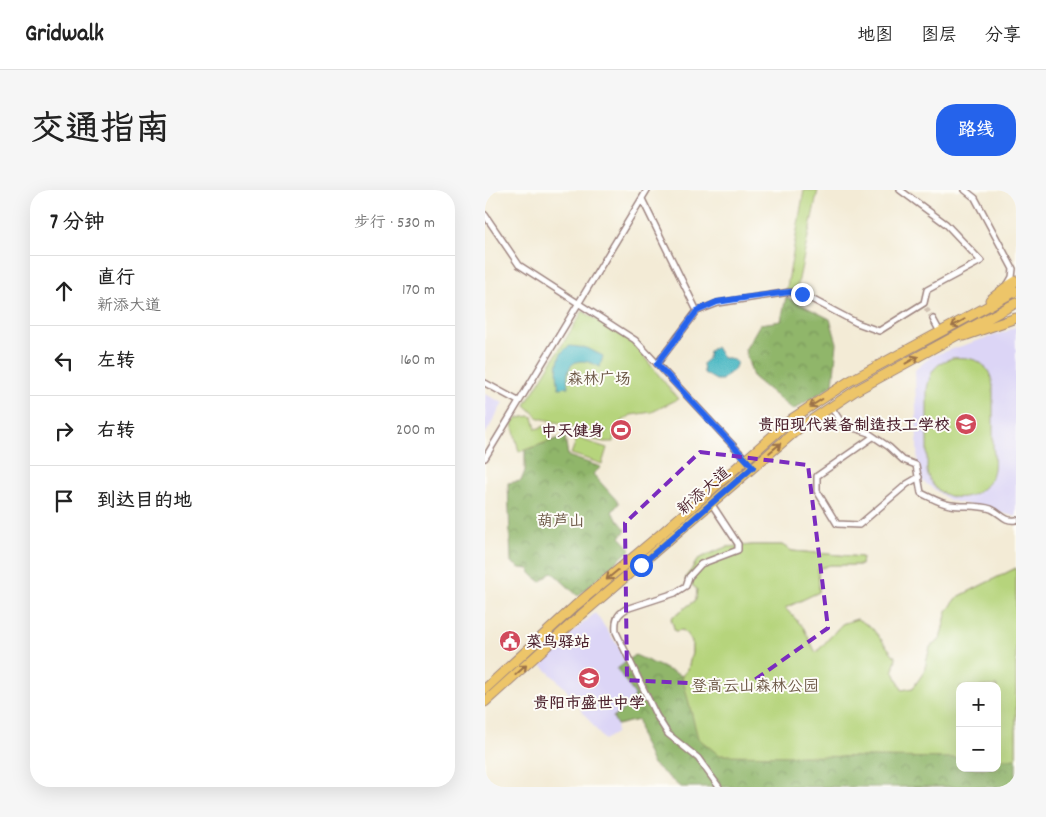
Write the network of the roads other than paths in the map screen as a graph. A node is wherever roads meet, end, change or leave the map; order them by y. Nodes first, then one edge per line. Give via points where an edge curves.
1 (647, 190) edge
2 (900, 190) edge
3 (966, 190) edge
4 (642, 199) junction
5 (485, 216) edge
6 (1016, 282) edge
7 (1005, 288) junction
8 (1016, 291) edge
9 (1016, 303) edge
10 (578, 304) junction
11 (697, 311) junction
12 (976, 313) junction
13 (1016, 318) edge
14 (933, 319) tunnel mouth
15 (940, 332) junction
16 (941, 344) junction
17 (657, 364) junction
18 (485, 383) edge
19 (518, 401) junction
20 (831, 407) junction
21 (873, 437) junction
22 (485, 458) edge
23 (745, 459) junction
24 (753, 467) junction
25 (919, 477) junction
26 (711, 503) junction
27 (1016, 520) edge
28 (485, 689) edge
29 (485, 702) edge
30 (719, 787) edge

1 - 4 street
2 - 11 street via 946,224 981,261 927,290 925,306 879,331 802,294 790,292 717,302
3 - 7 street via 975,198 1013,270
4 - 10 street
4 - 11 street
5 - 10 street via 519,265
6 - 7 main road
7 - 12 main road
8 - 12 main road, 新添大道
9 - 16 main road, 新添大道
10 - 17 street via 635,340
10 - 19 street
11 - 17 street
12 -> 15 main road, 新添大道
13 - 16 main road
14 - 15 street
15 -> 23 main road, 新添大道 via 848,382 793,418
20 -> 16 main road, 新添大道
17 - 23 street
18 - 19 street
19 - 22 street
20 - 21 street via 843,425
24 -> 20 main road, 新添大道 via 798,429
21 - 25 street via 903,460 916,465
21 - 25 street via 817,476 817,491 837,524 859,525
23 - 24 street
23 -> 28 main road, 新添大道 via 575,606
24 - 26 main road, 新添大道
25 - 27 street via 921,493 949,505 993,510 1003,518
29 -> 26 main road, 新添大道
26 - 30 street via 738,544 738,550 701,564 685,586 675,593 626,609 615,621 616,632 667,734 699,758

